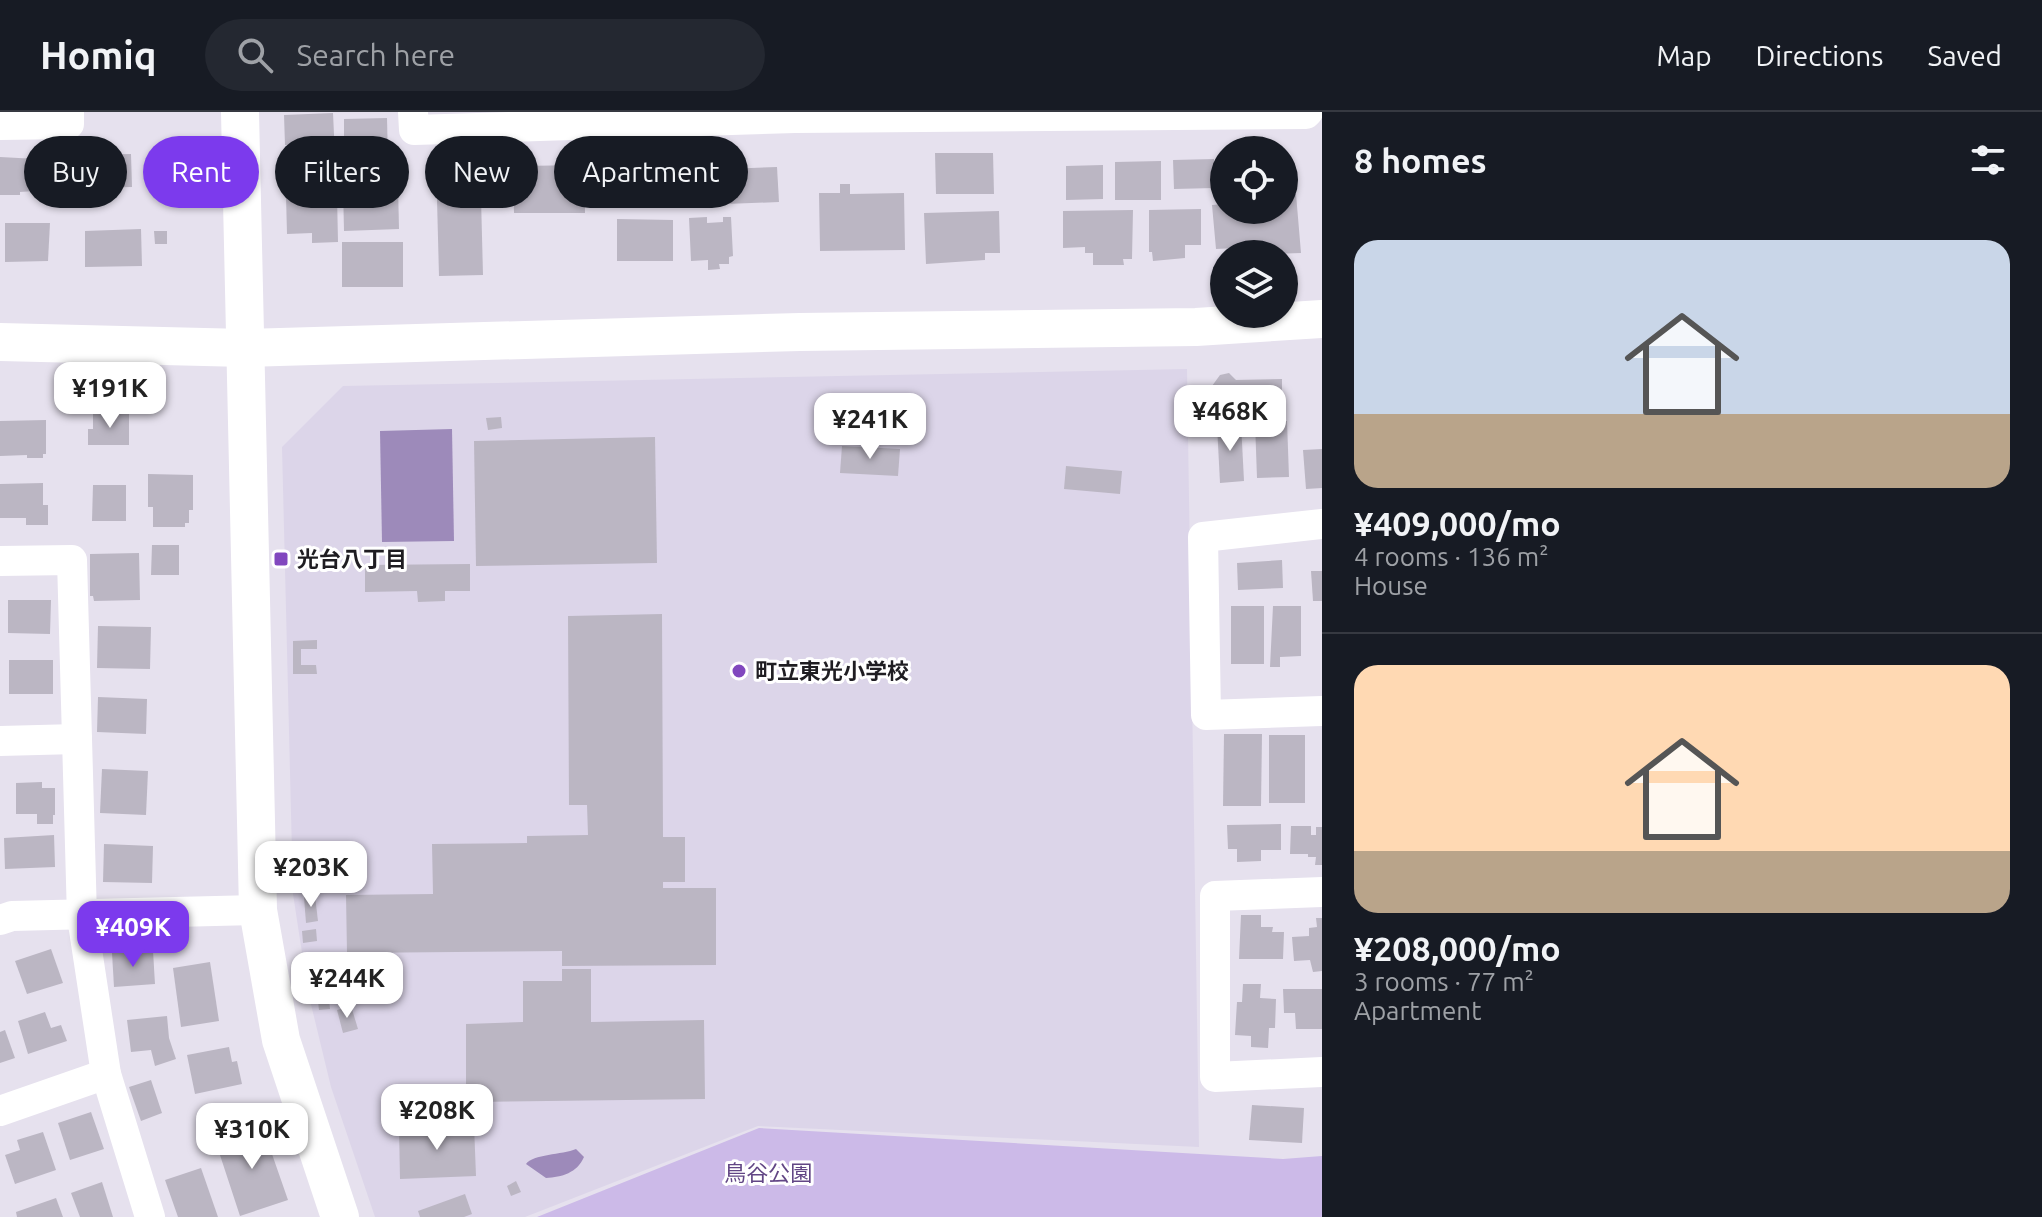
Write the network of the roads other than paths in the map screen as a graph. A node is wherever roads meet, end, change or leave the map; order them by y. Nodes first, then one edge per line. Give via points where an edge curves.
1 (69, 112) edge
2 (240, 112) edge
3 (413, 112) edge
4 (1308, 112) edge
5 (795, 115) edge
6 (0, 125) edge
7 (1322, 319) edge
8 (0, 342) edge
9 (245, 348) junction
10 (1322, 524) edge
11 (0, 561) edge
12 (1322, 711) edge
13 (77, 739) junction
14 (0, 741) edge
15 (1322, 892) edge
16 (258, 910) junction
17 (82, 917) junction
18 (0, 920) edge
19 (1322, 1072) edge
20 (106, 1074) junction
21 (0, 1111) edge
22 (150, 1217) edge
23 (340, 1217) edge

1 - 6 street via 69,124
2 - 9 street
3 - 5 street via 414,130
4 - 5 street via 922,119
7 - 9 street via 1196,327
8 - 9 street
9 - 16 street
10 - 12 street via 1203,537 1206,715
11 - 13 street via 72,560
13 - 14 street
13 - 17 street
15 - 19 street via 1215,896 1215,1077
16 - 17 street
16 - 23 street via 281,1040
17 - 18 street
17 - 20 street
20 - 21 street
20 - 22 street

